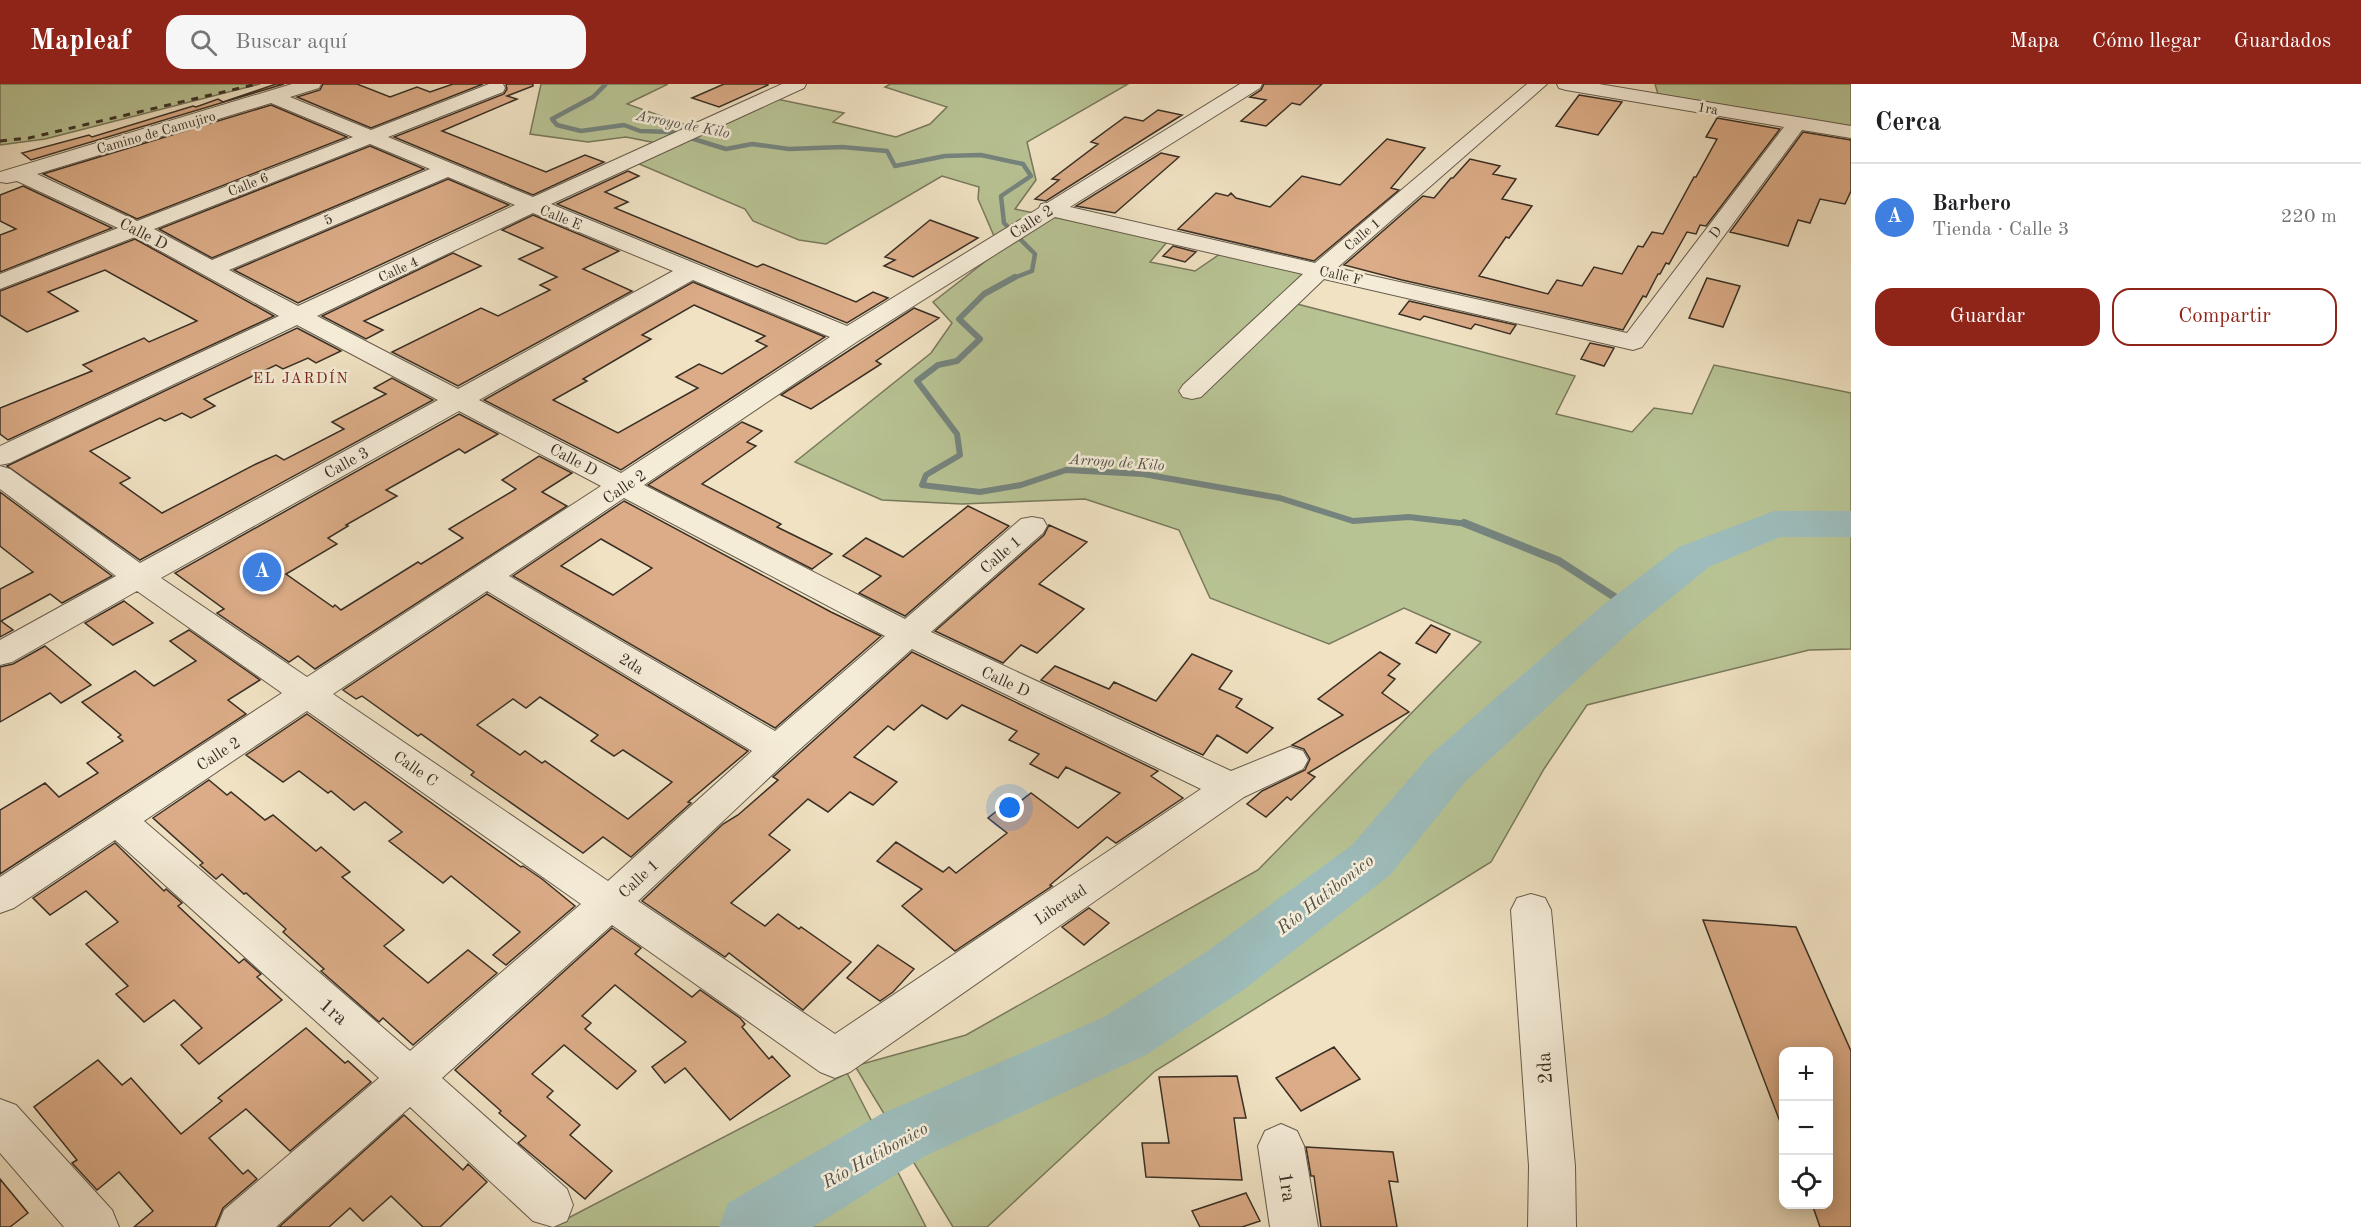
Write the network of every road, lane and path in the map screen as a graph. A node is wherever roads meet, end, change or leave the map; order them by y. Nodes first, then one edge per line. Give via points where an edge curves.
1 (312, 84) edge
2 (797, 84) edge
3 (1253, 84) edge
4 (1538, 84) edge
5 (1566, 84) edge
6 (496, 88) dead end
7 (274, 97) junction
8 (1797, 123) junction
9 (1851, 132) edge
10 (367, 137) junction
11 (446, 170) junction
12 (8, 176) edge
13 (532, 205) junction
14 (1049, 209) junction
15 (135, 228) junction
16 (211, 269) junction
17 (692, 271) junction
18 (1319, 271) junction
19 (0, 282) edge
20 (298, 316) junction
21 (849, 336) junction
22 (1633, 342) joint
23 (1192, 391) dead end
24 (461, 399) junction
25 (0, 457) edge
26 (0, 475) edge
27 (625, 486) junction
28 (1032, 526) dead end
29 (138, 577) junction
30 (487, 577) junction
31 (908, 634) junction
32 (0, 654) edge
33 (309, 694) junction
34 (777, 749) junction
35 (1290, 760) dead end
36 (1231, 787) junction
37 (116, 819) junction
38 (0, 897) edge
39 (610, 903) junction
40 (1531, 910) dead end
41 (835, 1058) joint
42 (410, 1077) junction
43 (0, 1120) edge
44 (1281, 1146) dead end
45 (549, 1205) dead end
46 (95, 1227) edge
47 (241, 1227) edge
48 (1294, 1227) edge
49 (1552, 1227) edge

1 - 7 street, Camino de Camujiro
2 - 13 street, Calle 4
3 - 14 street, Calle 2
4 - 18 street, Calle 1
5 - 8 street, 1ra
6 - 10 street, Calle 6
7 - 10 street, Calle E
7 - 12 street, Camino de Camujiro
8 - 9 street, 1ra
8 - 22 street, D
10 - 11 street, Calle E
10 - 15 street, Calle 6
11 - 13 street, Calle E
11 - 16 street, 5
12 - 15 street, Calle D
13 - 17 street, Calle E
13 - 20 street, Calle 4
14 - 18 street, Calle F
14 - 21 street, Calle 2
15 - 16 street, Calle D
15 - 19 street, Calle 6
16 - 20 street, Calle D
17 - 21 street, Calle E
17 - 24 street, Calle 3
18 - 22 street, Calle F
18 - 23 street, Calle 1
20 - 24 street, Calle D
20 - 25 street, Calle 4
21 - 27 street, Calle 2
24 - 27 street, Calle D
24 - 29 street, Calle 3
26 - 29 street, Calle C
27 - 30 street, Calle 2
27 - 31 street, Calle D
28 - 31 street, Calle 1
29 - 32 street, Calle 3
29 - 33 street, Calle C
30 - 33 street, Calle 2
30 - 34 street, 2da
31 - 34 street, Calle 1
31 - 36 street, Calle D
33 - 37 street, Calle 2
33 - 39 street, Calle C
34 - 39 street, Calle 1
35 - 36 street, Libertad
36 - 41 street, Libertad
37 - 38 street, Calle 2
37 - 42 street, 1ra
39 - 41 street, Calle C
39 - 42 street, Calle 1
40 - 49 street, 2da via 1552,1166
42 - 45 street, 1ra
42 - 47 street, Calle 1
43 - 46 street
44 - 48 street, 1ra

